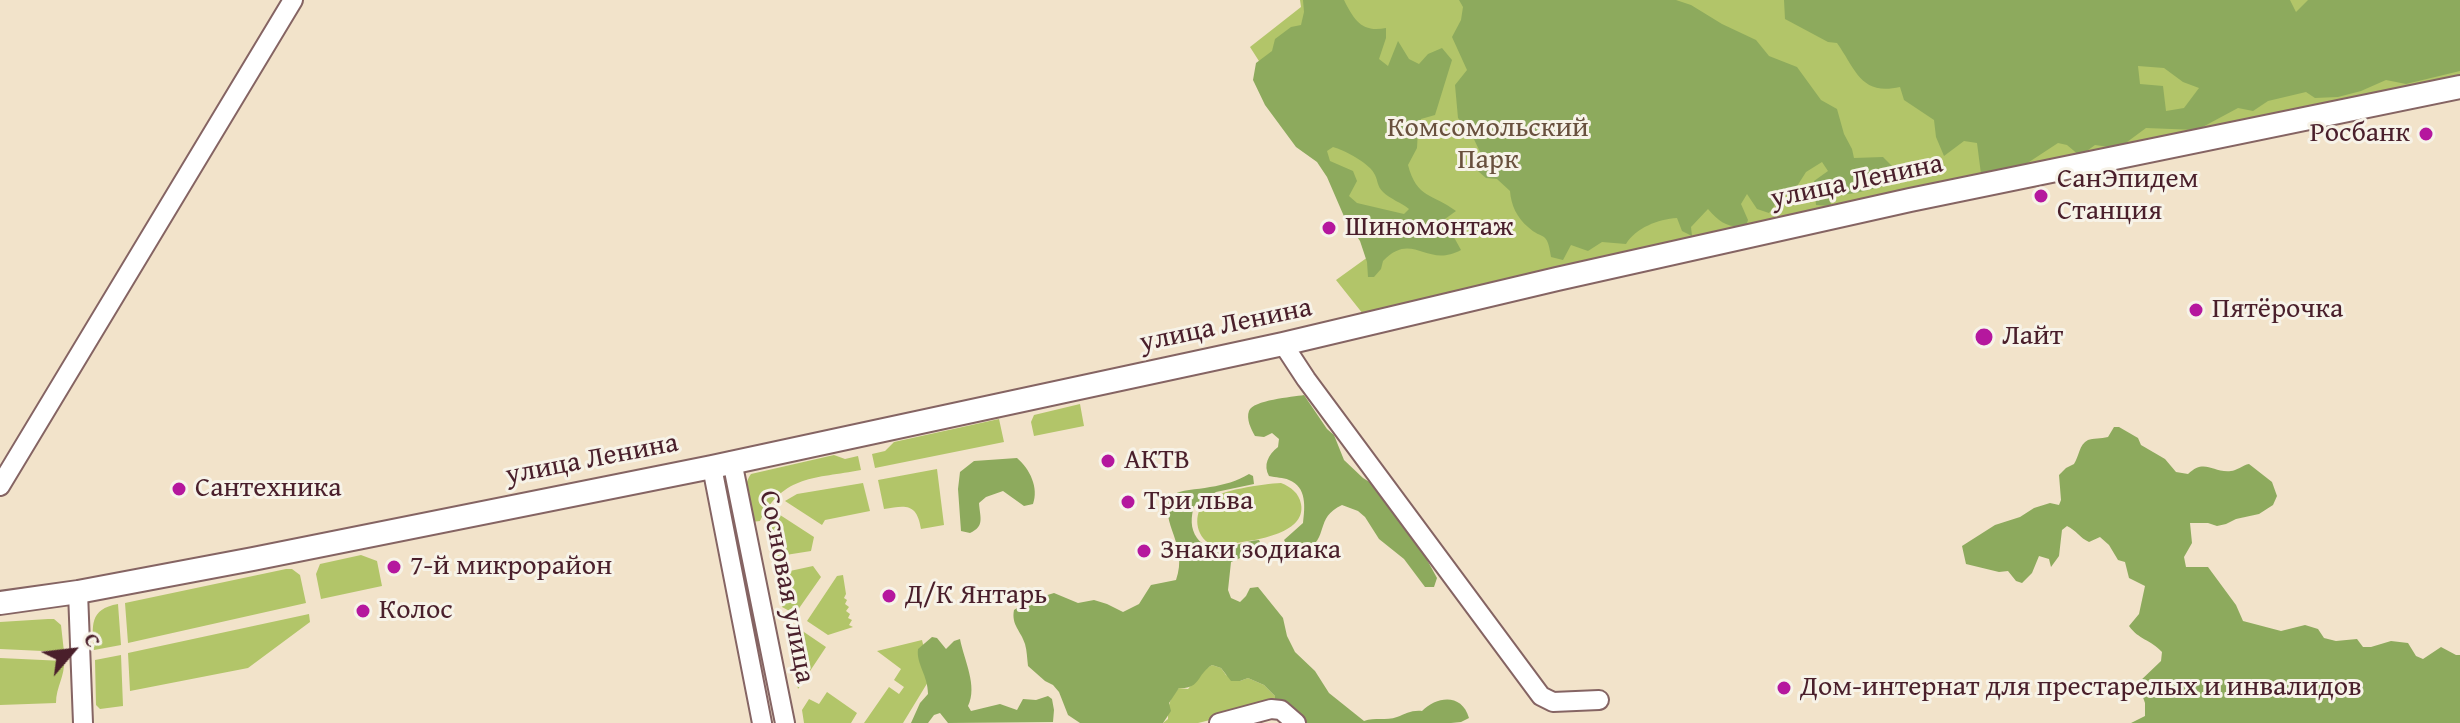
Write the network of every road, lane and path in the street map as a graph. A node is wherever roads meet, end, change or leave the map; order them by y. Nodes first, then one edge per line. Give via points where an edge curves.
1 (293, 0) edge
2 (2460, 87) edge
3 (1283, 344) junction
4 (722, 464) junction
5 (0, 486) edge
6 (78, 592) junction
7 (0, 603) edge
8 (1599, 700) dead end
9 (83, 723) edge
10 (762, 723) edge
11 (785, 723) edge
12 (1219, 723) edge
13 (1296, 723) edge

1 - 5 street
2 - 3 main road, улица Ленина via 1910,200
3 - 4 main road, улица Ленина
3 - 8 street via 1541,696 1553,702
4 - 6 main road, улица Ленина
4 - 10 street, Сосновая улица
4 - 11 street, Сосновая улица via 752,569
6 - 7 main road, улица Ленина
6 - 9 street
12 - 13 street via 1271,709 1281,710

